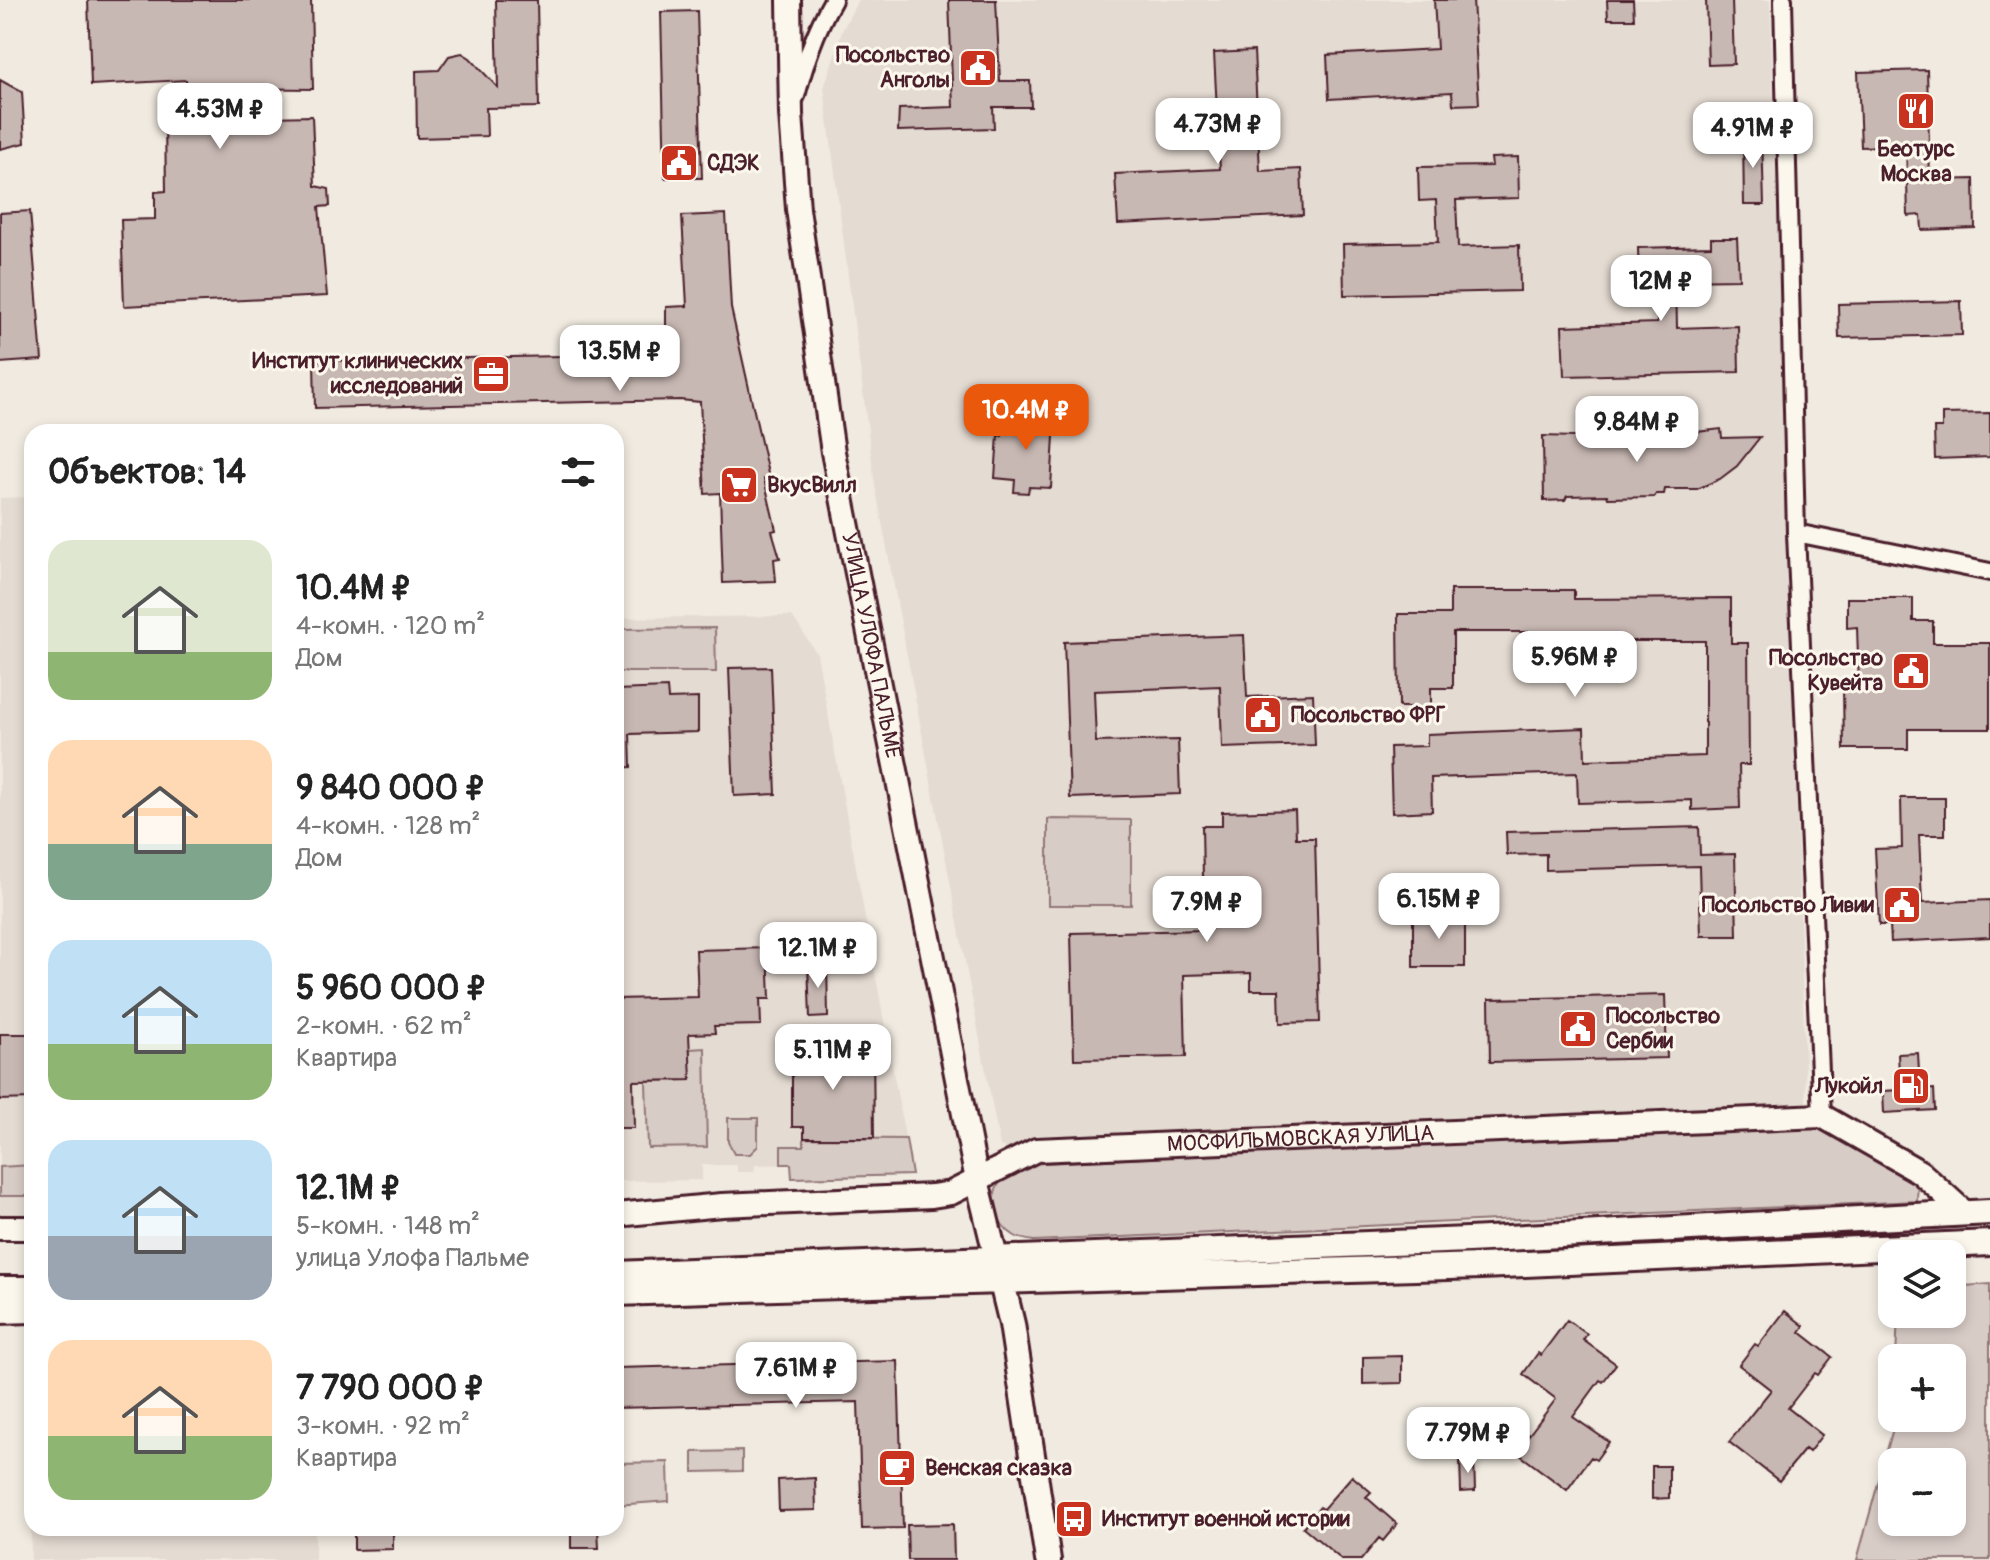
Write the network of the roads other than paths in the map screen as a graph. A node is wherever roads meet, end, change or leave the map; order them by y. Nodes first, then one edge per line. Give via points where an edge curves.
1 (789, 0) edge
2 (833, 0) edge
3 (1783, 0) edge
4 (791, 114) junction
5 (1796, 533) junction
6 (1990, 572) edge
7 (1822, 1116) junction
8 (977, 1180) junction
9 (1964, 1212) junction
10 (1990, 1212) edge
11 (624, 1214) edge
12 (0, 1228) edge
13 (24, 1228) edge
14 (1990, 1243) edge
15 (999, 1271) junction
16 (624, 1274) edge
17 (0, 1289) edge
18 (24, 1289) edge
19 (624, 1293) edge
20 (24, 1310) edge
21 (0, 1311) edge
22 (1048, 1560) edge

1 - 4 street, УЛИЦА УЛОФА ПАЛЬМЕ
2 - 4 street via 805,62
3 - 5 street
4 - 8 street, УЛИЦА УЛОФА ПАЛЬМЕ via 798,209 833,452
5 - 6 street
5 - 7 street
7 - 8 street, МОСФИЛЬМОВСКАЯ УЛИЦА via 1036,1150
7 - 9 street via 1920,1172
8 - 11 street, МОСФИЛЬМОВСКАЯ УЛИЦА via 932,1196
8 - 15 street, УЛИЦА УЛОФА ПАЛЬМЕ
9 - 10 main road
9 - 15 main road
12 - 13 street
14 - 15 main road via 1481,1266
15 - 16 main road
15 - 19 main road
15 - 22 main road
17 - 18 main road
20 - 21 main road

